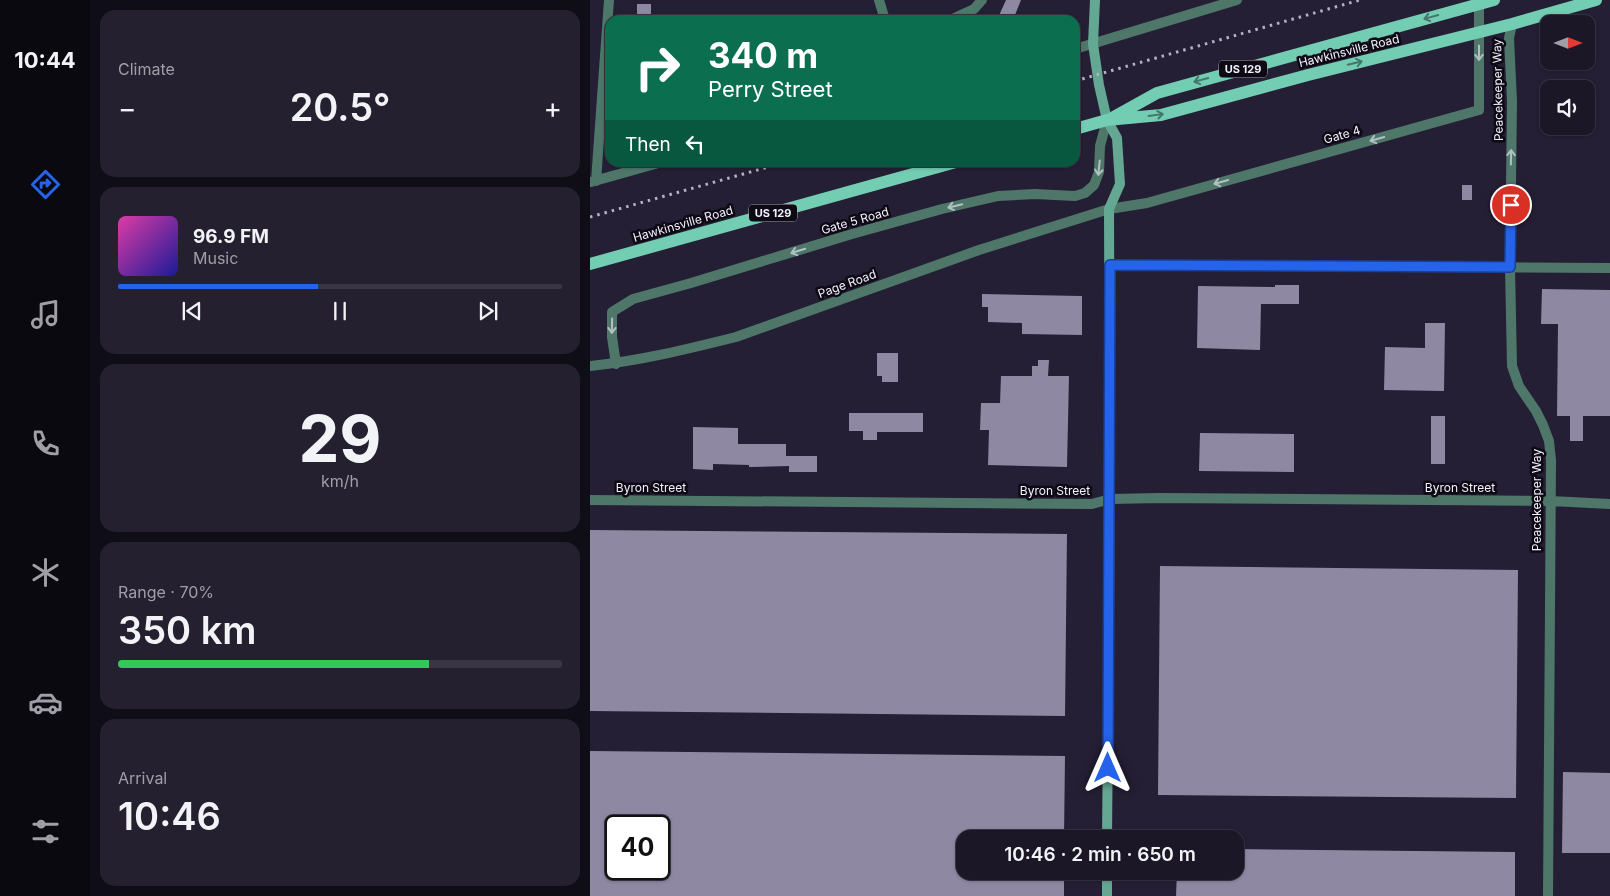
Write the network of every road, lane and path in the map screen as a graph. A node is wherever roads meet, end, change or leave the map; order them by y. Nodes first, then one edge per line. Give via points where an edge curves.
1 (609, 0) edge
2 (879, 0) edge
3 (982, 0) edge
4 (1095, 0) edge
5 (1237, 0) edge
6 (1494, 0) edge
7 (1596, 0) edge
8 (1478, 4) junction
9 (609, 15) edge
10 (884, 15) edge
11 (961, 15) edge
12 (1512, 24) junction
13 (1478, 33) junction
14 (1093, 44) junction
15 (1080, 48) edge
16 (605, 105) edge
17 (1107, 120) junction
18 (1080, 128) edge
19 (645, 167) edge
20 (938, 167) edge
21 (593, 182) edge
22 (1109, 209) junction
23 (590, 264) edge
24 (1110, 265) junction
25 (1510, 267) junction
26 (1610, 268) edge
27 (616, 364) junction
28 (590, 366) edge
29 (1110, 499) junction
30 (590, 500) edge
31 (1551, 501) junction
32 (1610, 504) edge
33 (1107, 830) edge
34 (1107, 880) edge
35 (1107, 896) edge
36 (1548, 896) edge

1 - 9 street
2 - 10 street
3 - 11 street via 974,9
4 - 14 street
5 - 14 street
6 - 8 main road, Hawkinsville Road / US 129
7 - 12 main road, Hawkinsville Road / US 129
8 - 13 street, Gate 4
8 -> 17 main road, Hawkinsville Road / US 129 via 1157,93
12 - 13 main road, Hawkinsville Road / US 129
25 -> 12 street, Peacekeeper Way via 1512,101 1509,38
17 -> 13 main road, Hawkinsville Road / US 129 via 1161,115
13 -> 22 street, Gate 4 via 1479,110 1147,203
14 - 15 street
14 - 17 street
16 - 21 street
17 - 18 main road, Hawkinsville Road / US 129
17 - 22 street via 1117,138 1120,184
17 -> 27 street, Gate 5 Road via 1100,146 1099,172 1094,185 1085,193 1075,196 998,196 852,234 691,284 633,298 612,312
19 - 21 street
20 - 23 main road, Hawkinsville Road / US 129
22 - 24 street
22 - 27 street, Page Road via 979,250 736,337
24 - 25 street
24 - 29 street
25 - 26 street
25 - 31 street, Peacekeeper Way via 1512,366 1519,386 1536,411 1549,441
27 - 28 street, Page Road
29 - 30 street, Byron Street via 1092,504
29 - 31 street, Byron Street
29 - 33 street
31 - 32 street, Byron Street
31 - 36 street, Peacekeeper Way
34 - 35 street

